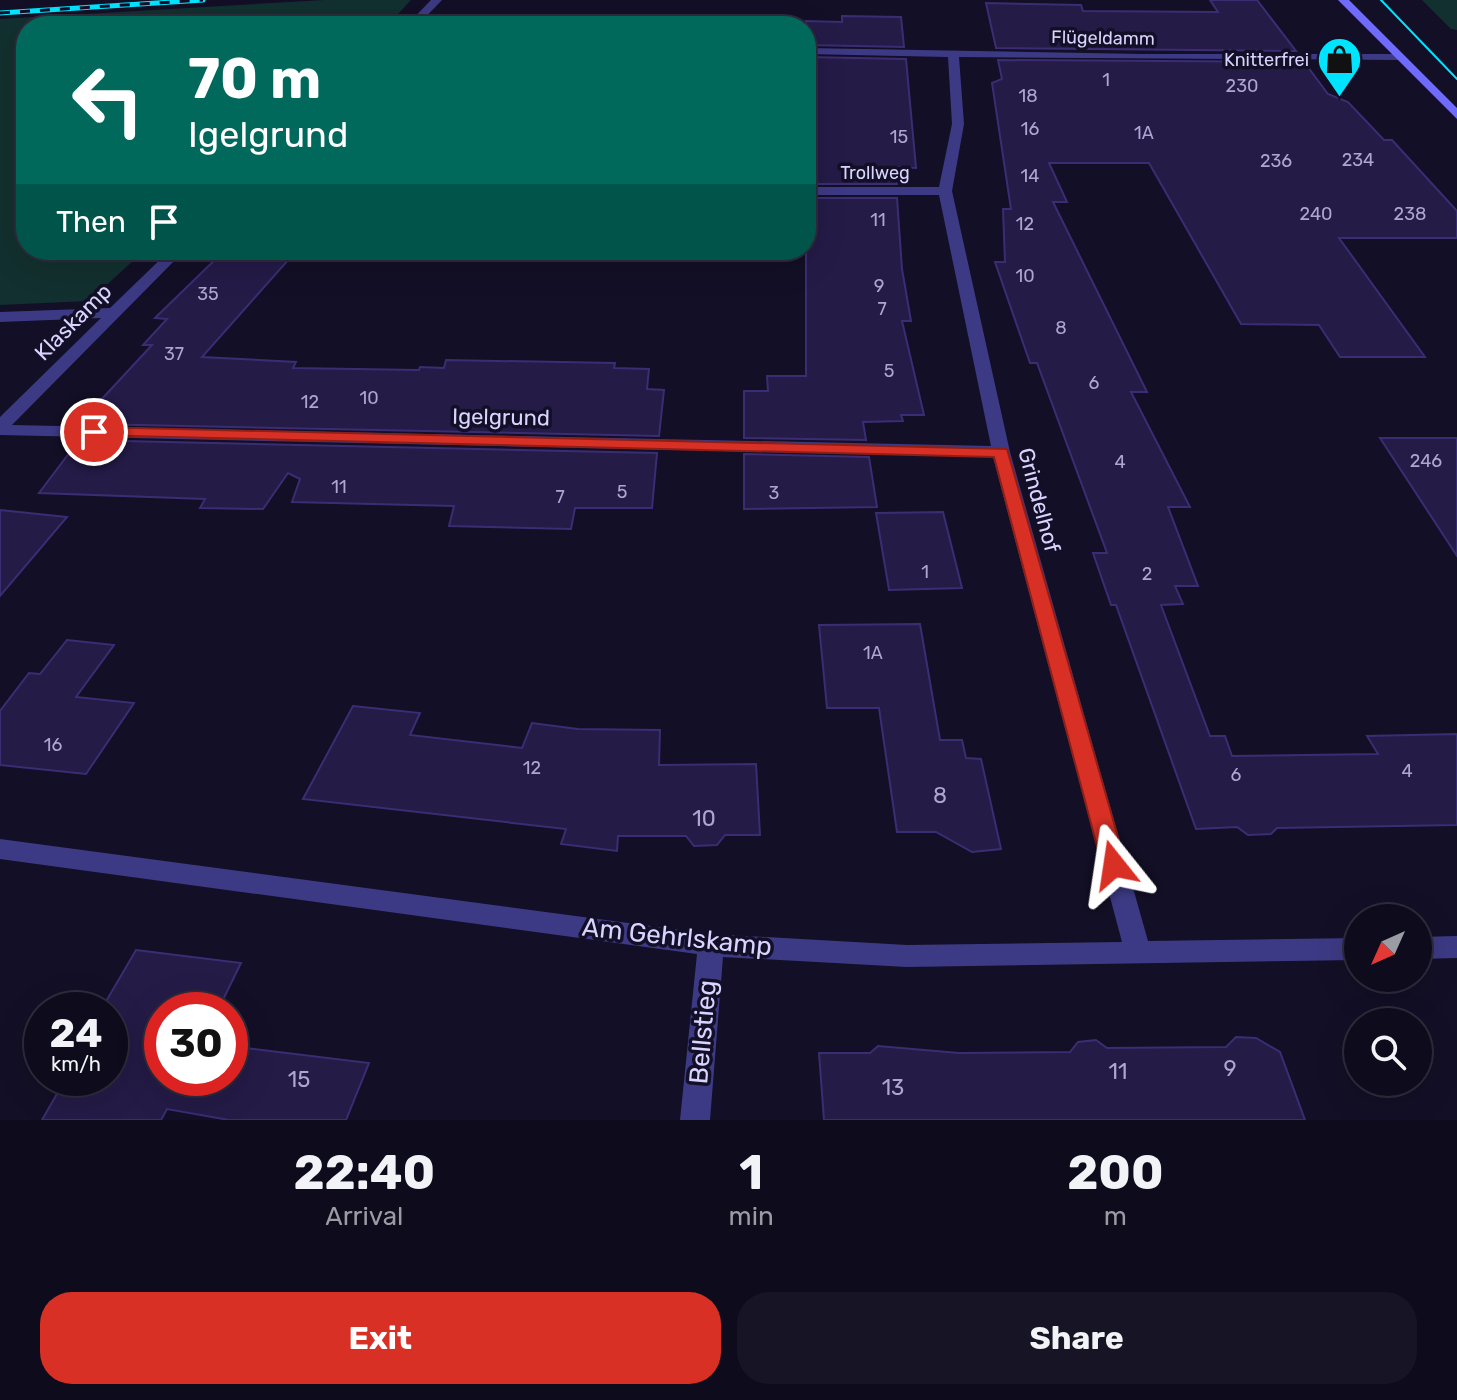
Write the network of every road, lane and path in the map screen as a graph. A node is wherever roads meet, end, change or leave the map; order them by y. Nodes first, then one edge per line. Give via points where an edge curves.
1 (437, 0) edge
2 (1343, 0) edge
3 (421, 16) edge
4 (816, 51) edge
5 (953, 54) junction
6 (1399, 57) junction
7 (1457, 115) edge
8 (816, 191) edge
9 (945, 191) junction
10 (168, 260) edge
11 (113, 313) junction
12 (0, 317) edge
13 (0, 428) edge
14 (1001, 452) junction
15 (0, 849) edge
16 (711, 945) junction
17 (1457, 947) edge
18 (1432, 948) edge
19 (1344, 949) edge
20 (1138, 953) junction
21 (695, 1120) edge

1 - 3 street
2 - 6 main road
4 - 5 street, Flügeldamm
5 - 6 street, Flügeldamm
5 - 9 street via 958,151
6 - 7 main road
8 - 9 street, Trollweg
9 - 14 street, Grindelhof
10 - 11 street, Klaskamp
11 - 12 street
11 - 13 street, Klaskamp
13 - 14 street, Igelgrund
14 - 20 street, Grindelhof
15 - 16 street, Am Gehrlskamp
16 - 20 street, Am Gehrlskamp via 907,956
16 - 21 street, Bellstieg
17 - 18 street
19 - 20 street, Am Gehrlskamp

